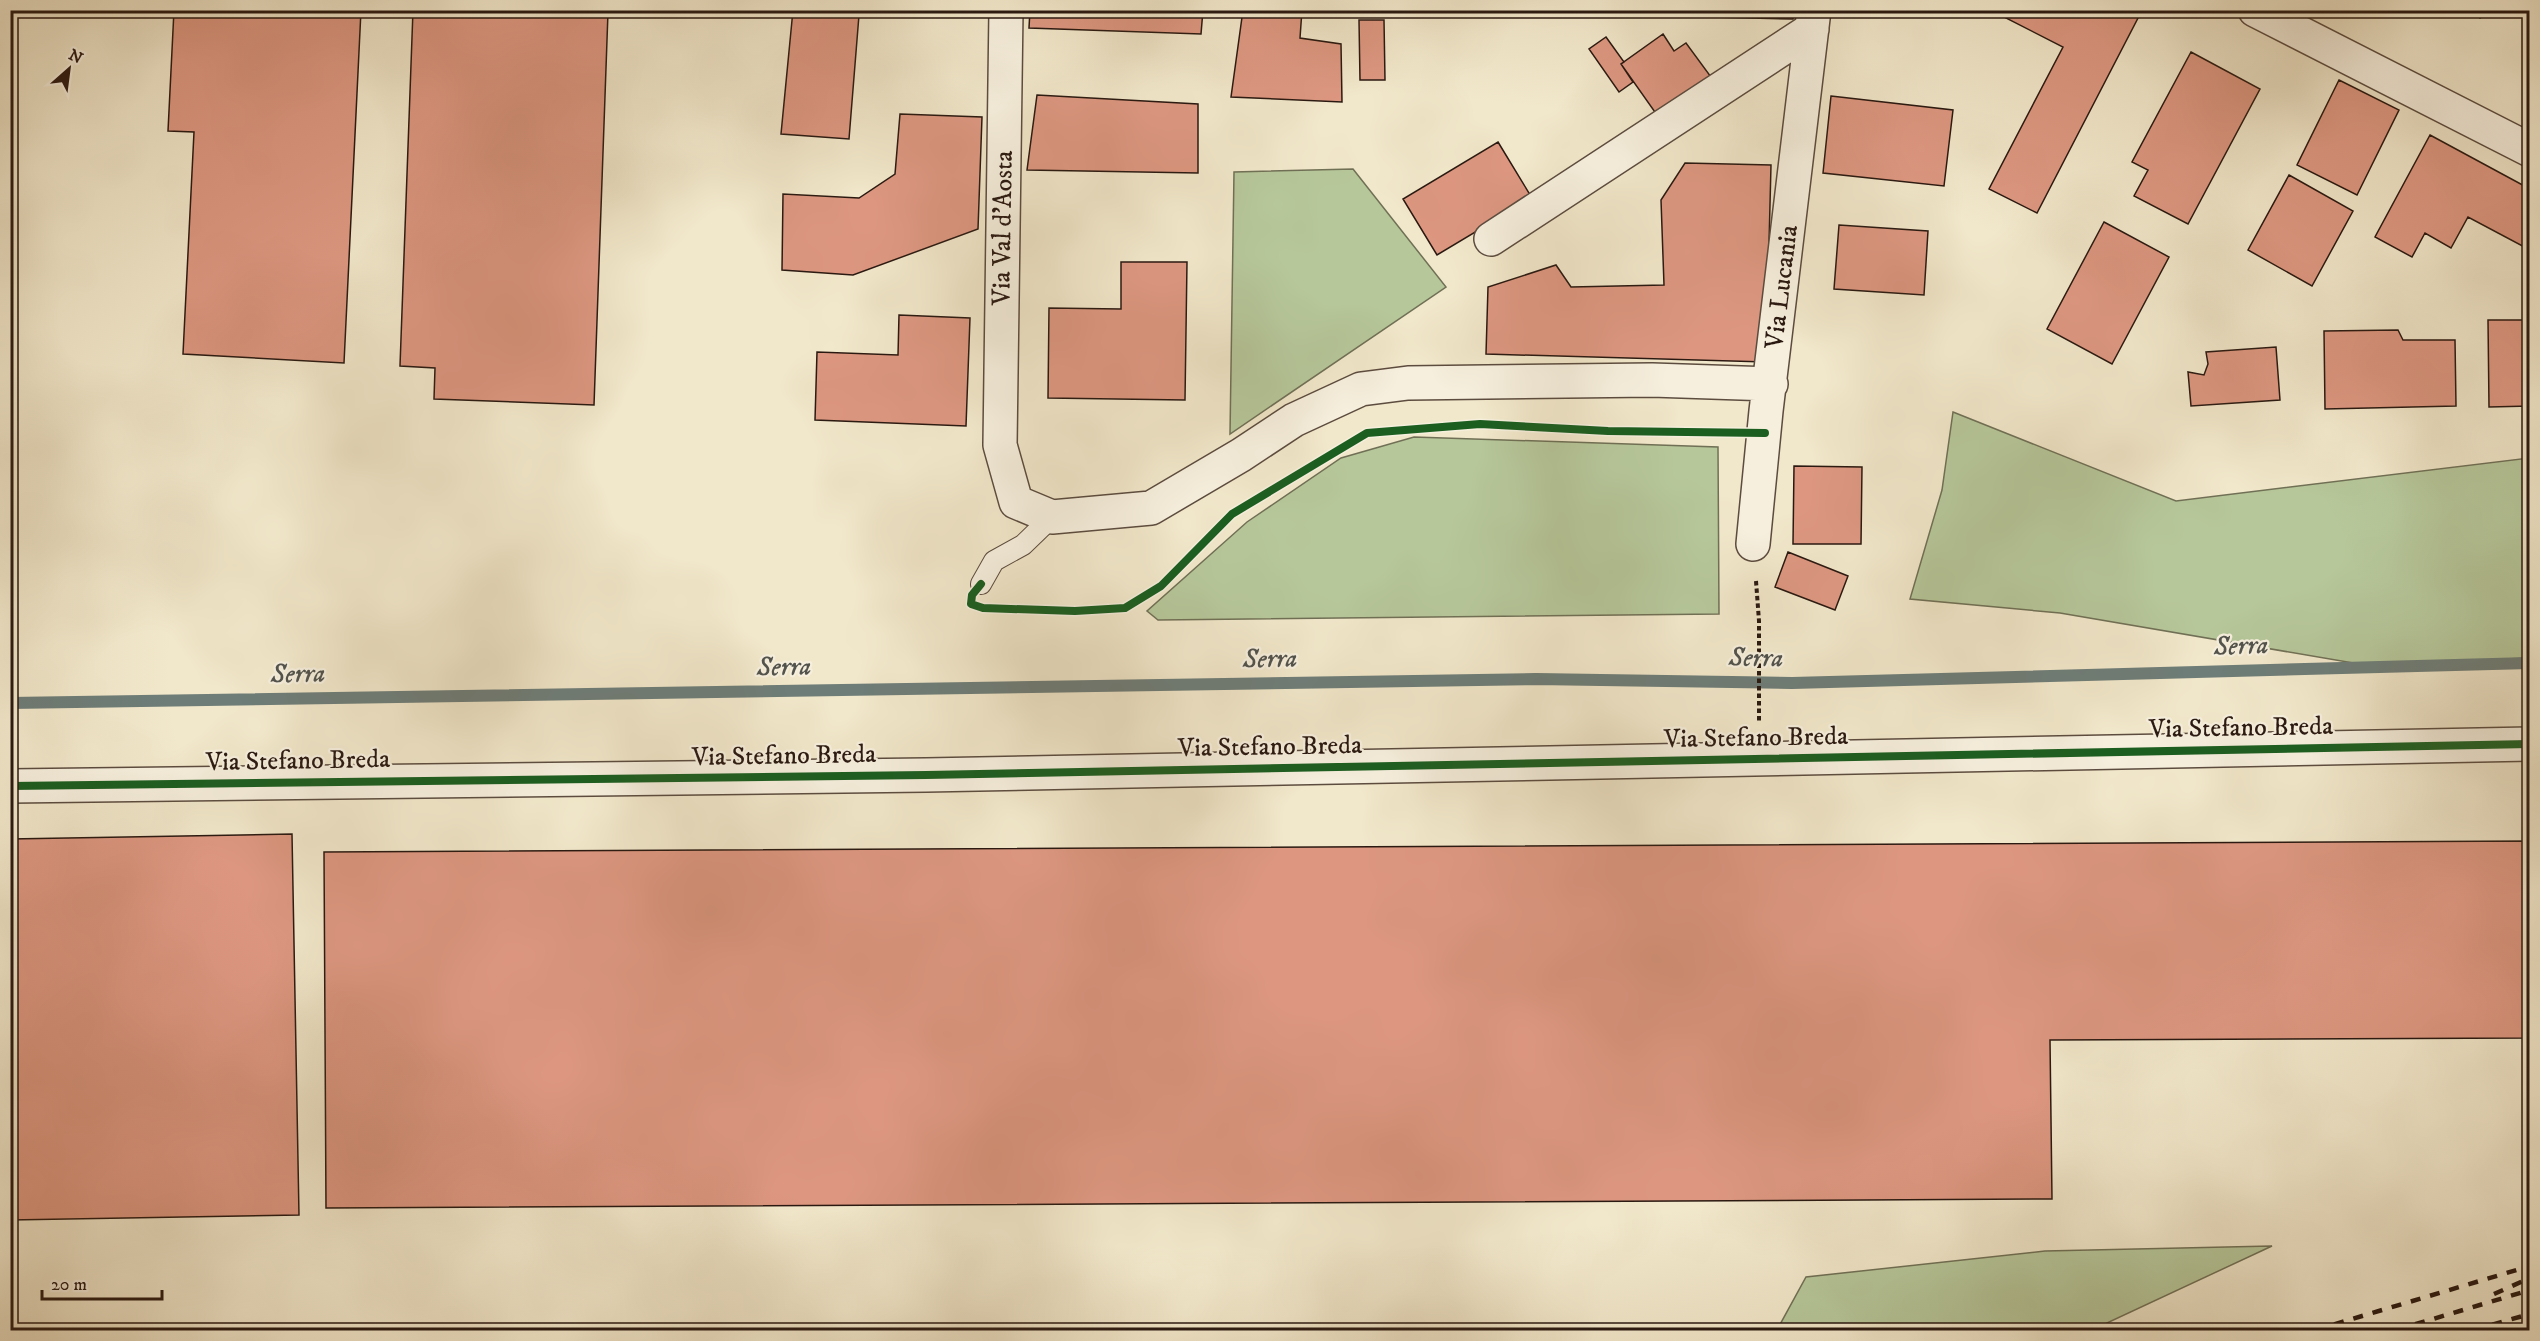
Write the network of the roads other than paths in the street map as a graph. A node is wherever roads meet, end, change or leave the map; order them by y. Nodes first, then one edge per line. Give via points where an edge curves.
1 (1006, 10) edge
2 (2255, 10) edge
3 (1813, 20) edge
4 (2529, 150) edge
5 (1491, 239) dead end
6 (1771, 384) junction
7 (1052, 517) junction
8 (1754, 544) dead end
9 (981, 584) dead end
10 (2529, 744) edge
11 (10, 786) edge

1 - 7 street, Via Val d'Aosta via 1000,445 1016,502
2 - 4 street
3 - 5 street, Via Lucania
3 - 6 street, Via Lucania
6 - 7 street via 1652,380 1408,383 1361,389 1294,420 1151,508
6 - 8 street, Via Lucania
7 - 9 lane via 1023,545 994,561
10 - 11 street, Via Stefano Breda via 938,775

